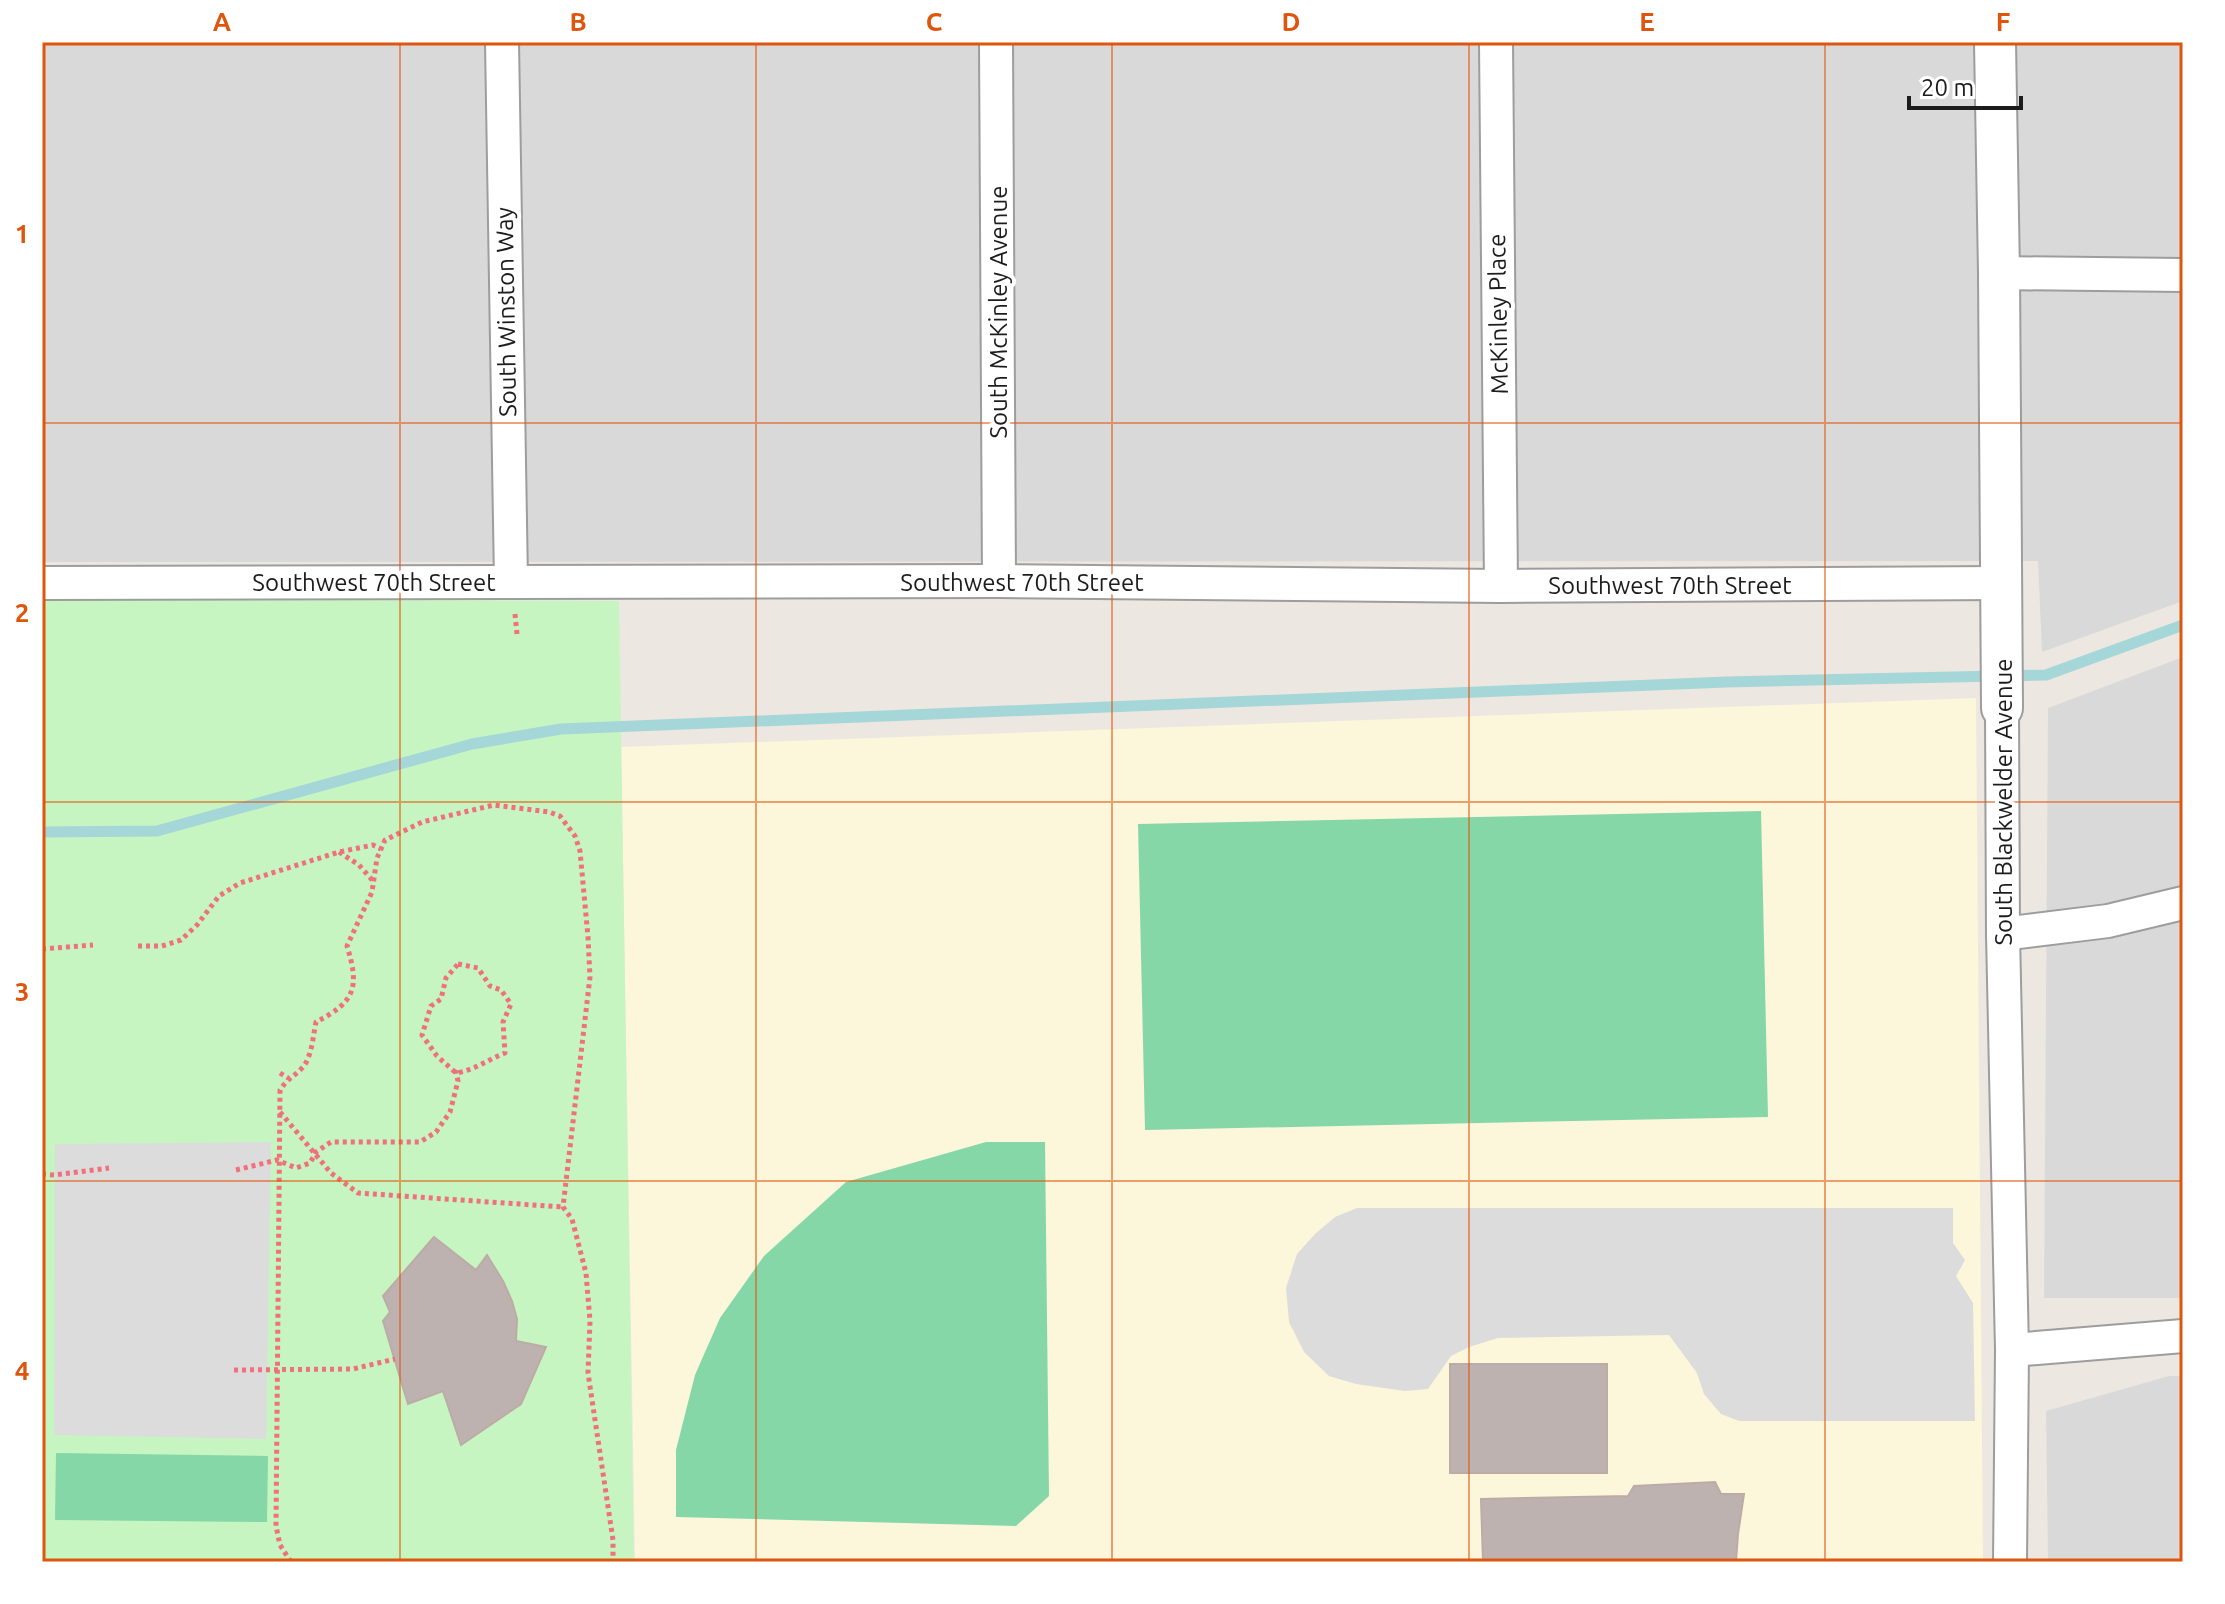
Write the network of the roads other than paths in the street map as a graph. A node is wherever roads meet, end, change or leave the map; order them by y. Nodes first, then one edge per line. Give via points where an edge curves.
1 (502, 42) edge
2 (996, 42) edge
3 (1496, 42) edge
4 (1995, 42) edge
5 (1999, 273) junction
6 (2183, 275) edge
7 (511, 581) junction
8 (999, 581) junction
9 (42, 583) edge
10 (2002, 583) junction
11 (1501, 586) junction
12 (2002, 708) joint
13 (2183, 903) edge
14 (2003, 934) junction
15 (2183, 1336) edge
16 (2012, 1350) junction
17 (2010, 1562) edge

1 - 7 street, South Winston Way
2 - 8 street, South McKinley Avenue
3 - 11 street, McKinley Place
4 - 5 street, South Blackwelder Avenue
5 - 6 street
5 - 10 street, South Blackwelder Avenue
7 - 8 street, Southwest 70th Street
7 - 9 street, Southwest 70th Street
8 - 11 street, Southwest 70th Street
10 - 11 street, Southwest 70th Street
10 - 12 street, South Blackwelder Avenue
12 - 14 street, South Blackwelder Avenue
13 - 14 street via 2108,921
14 - 16 street, South Blackwelder Avenue
15 - 16 street
16 - 17 street, South Blackwelder Avenue

